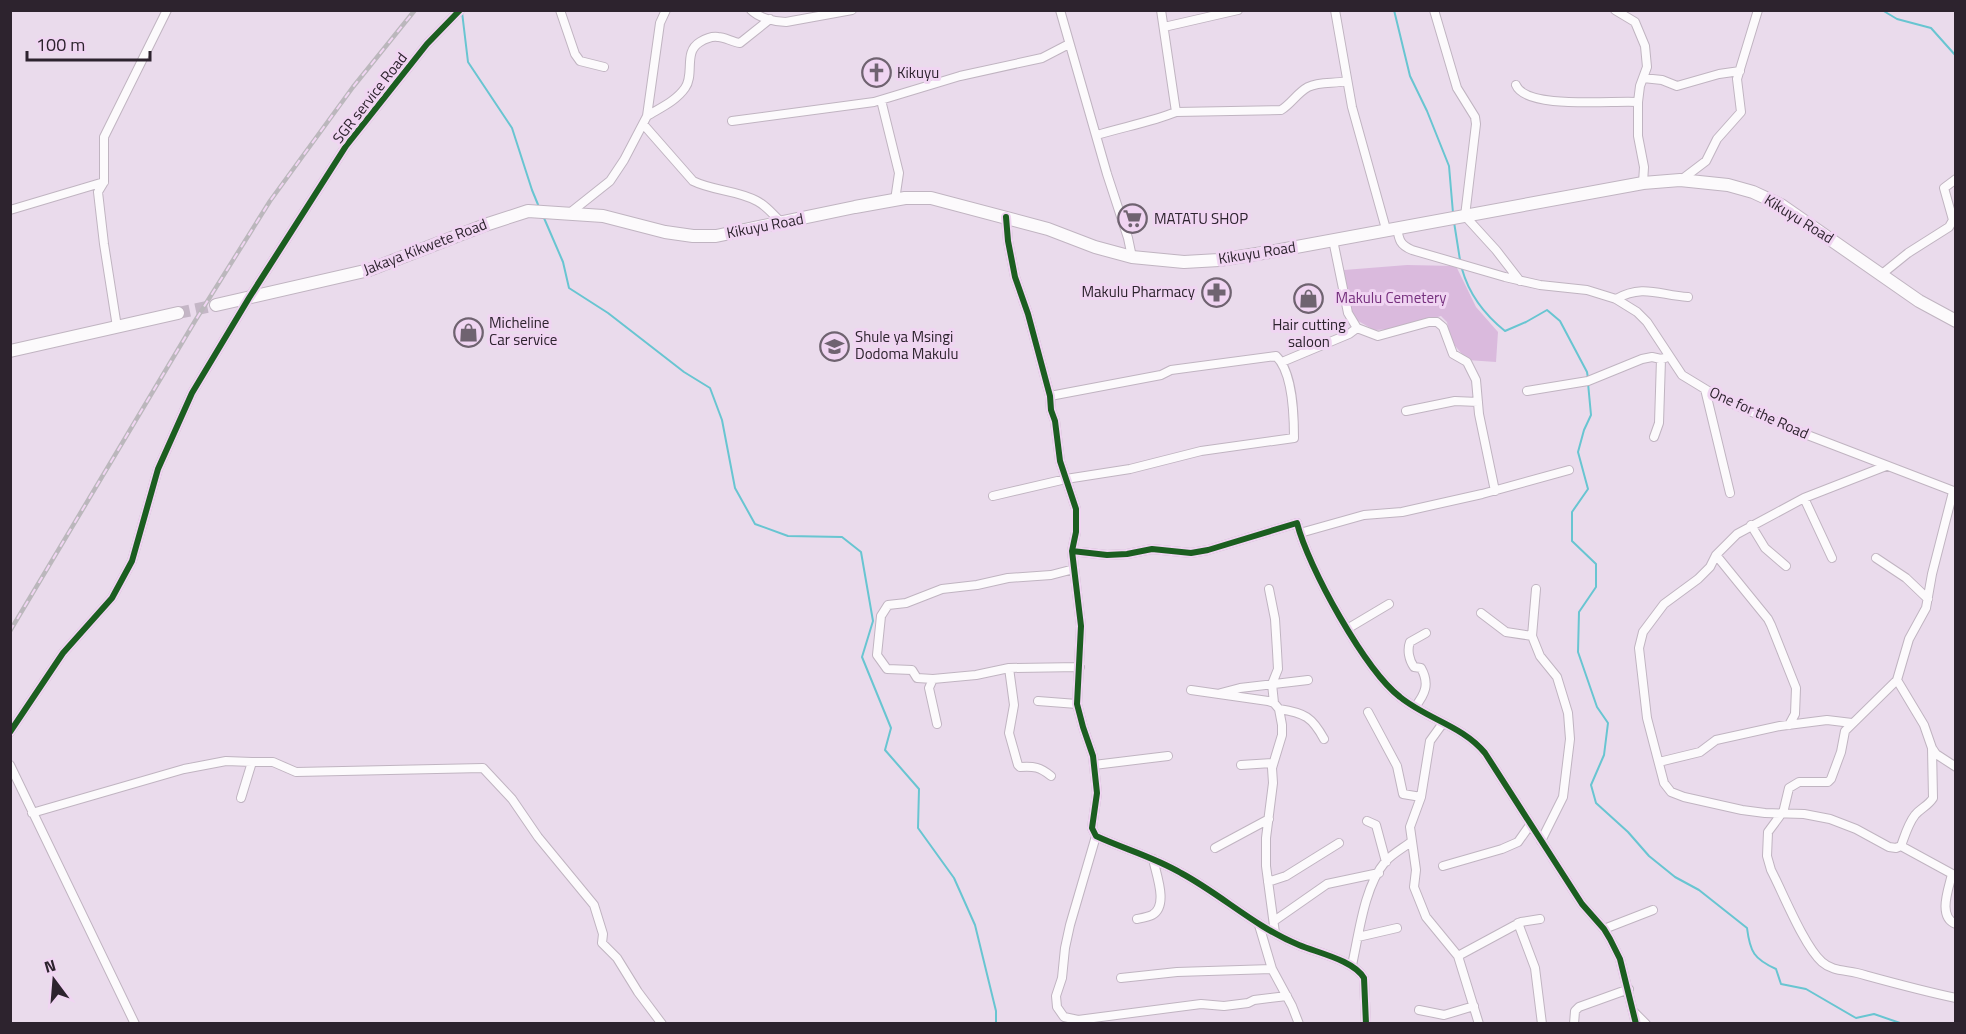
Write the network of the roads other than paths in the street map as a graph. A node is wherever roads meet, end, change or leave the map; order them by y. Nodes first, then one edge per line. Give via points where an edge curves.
1 (167, 10) edge
2 (460, 10) edge
3 (560, 10) edge
4 (751, 10) edge
5 (852, 10) edge
6 (1060, 10) edge
7 (1161, 10) edge
8 (1238, 10) edge
9 (1335, 10) edge
10 (1434, 10) edge
11 (1615, 10) edge
12 (1758, 10) edge
13 (663, 12) edge
14 (770, 19) junction
15 (1164, 27) junction
16 (1069, 44) junction
17 (604, 67) dead end
18 (1740, 71) junction
19 (1643, 78) junction
20 (1347, 81) junction
21 (1516, 85) dead end
22 (881, 100) junction
23 (1638, 102) junction
24 (1176, 112) junction
25 (645, 120) junction
26 (732, 121) dead end
27 (1097, 135) junction
28 (1956, 179) edge
29 (1680, 180) junction
30 (105, 182) junction
31 (1643, 183) junction
32 (895, 200) junction
33 (10, 210) edge
34 (528, 211) joint
35 (571, 212) junction
36 (1006, 217) junction
37 (1457, 218) junction
38 (782, 223) junction
39 (1391, 229) junction
40 (1333, 240) junction
41 (1132, 258) junction
42 (1882, 274) junction
43 (1520, 281) junction
44 (1688, 297) dead end
45 (249, 298) junction
46 (1616, 299) junction
47 (216, 305) tunnel mouth
48 (178, 313) tunnel mouth
49 (1956, 321) edge
50 (117, 327) junction
51 (1357, 328) junction
52 (10, 351) edge
53 (1665, 358) junction
54 (1282, 362) junction
55 (1705, 389) junction
56 (1527, 391) dead end
57 (1050, 396) junction
58 (1478, 402) junction
59 (1406, 411) dead end
60 (1654, 437) dead end
61 (1886, 466) junction
62 (1569, 470) dead end
63 (1065, 479) junction
64 (1496, 490) junction
65 (1954, 492) edge
66 (1730, 493) dead end
67 (993, 496) dead end
68 (1804, 498) junction
69 (1751, 525) junction
70 (1300, 533) junction
71 (1072, 551) junction
72 (1716, 555) junction
73 (1832, 558) dead end
74 (1876, 558) dead end
75 (1786, 566) dead end
76 (1074, 569) junction
77 (1536, 588) dead end
78 (1269, 589) dead end
79 (1928, 598) junction
80 (1389, 604) dead end
81 (1480, 613) dead end
82 (1347, 629) junction
83 (1426, 633) dead end
84 (1532, 636) junction
85 (1080, 667) junction
86 (1009, 668) junction
87 (933, 680) junction
88 (1308, 680) dead end
89 (1897, 680) junction
90 (1272, 684) junction
91 (1191, 690) dead end
92 (1217, 694) junction
93 (1038, 701) dead end
94 (1077, 704) junction
95 (1277, 706) junction
96 (1415, 707) junction
97 (1368, 712) dead end
98 (1443, 723) junction
99 (1852, 723) junction
100 (937, 724) dead end
101 (1789, 725) junction
102 (10, 732) edge
103 (1324, 739) dead end
104 (1932, 748) junction
105 (1168, 756) dead end
106 (252, 762) junction
107 (1659, 762) junction
108 (1273, 763) junction
109 (10, 765) edge
110 (1094, 765) junction
111 (1241, 765) dead end
112 (1956, 767) edge
113 (1051, 776) dead end
114 (1421, 797) junction
115 (241, 798) dead end
116 (32, 813) junction
117 (1783, 813) junction
118 (1269, 819) junction
119 (1367, 821) dead end
120 (1530, 825) junction
121 (1096, 836) junction
122 (1541, 841) junction
123 (1412, 842) junction
124 (1339, 843) dead end
125 (1901, 846) junction
126 (1215, 848) dead end
127 (1153, 860) junction
128 (1386, 862) junction
129 (1443, 866) dead end
130 (1379, 873) junction
131 (1954, 875) edge
132 (1268, 882) junction
133 (1653, 910) dead end
134 (1137, 919) dead end
135 (1540, 919) dead end
136 (1274, 921) junction
137 (1518, 923) junction
138 (1956, 924) edge
139 (1259, 925) junction
140 (1397, 928) dead end
141 (1604, 929) junction
142 (1275, 933) junction
143 (1358, 937) junction
144 (1458, 956) junction
145 (1352, 965) junction
146 (1272, 969) junction
147 (1121, 978) dead end
148 (1629, 989) junction
149 (1287, 996) junction
150 (1956, 998) edge
151 (1474, 1006) junction
152 (1419, 1010) dead end
153 (1634, 1012) junction
154 (135, 1023) edge
155 (662, 1023) edge
156 (1299, 1023) edge
157 (1366, 1023) edge
158 (1479, 1023) edge
159 (1542, 1023) edge
160 (1574, 1023) edge
161 (1636, 1023) edge
162 (1646, 1023) edge

1 - 30 street via 104,137
2 - 45 street, SGR service Road via 427,44 346,146
3 - 17 street via 580,61
4 - 14 street
5 - 14 street via 786,22
6 - 16 street
7 - 15 street
8 - 15 street
9 - 20 street
10 - 37 street via 1457,88 1476,124
11 - 19 street via 1635,22 1640,31 1647,68
12 - 18 street
13 - 25 street
14 - 25 street via 740,43 718,36 696,44 690,56 689,81 683,91
15 - 24 street
16 - 22 street via 1042,58 960,76
16 - 27 street
18 - 19 street via 1677,86
18 - 29 street via 1737,79 1741,112 1717,139 1706,161
19 - 23 street
20 - 24 street via 1305,89 1281,110
20 - 39 street
21 - 23 street via 1525,95 1548,100
22 - 26 street
22 - 32 street via 899,173
23 - 31 street
24 - 27 street
25 - 35 street via 610,181
25 - 38 street via 693,181 754,200
27 - 41 street
28 - 42 street via 1944,188 1953,220 1949,227
29 - 31 main road, Kikuyu Road
29 - 42 main road, Kikuyu Road via 1728,185 1763,196
30 - 33 street
30 - 50 street via 98,192
31 - 37 main road, Kikuyu Road
32 - 36 main road, Kikuyu Road via 931,198
32 - 38 main road, Kikuyu Road
34 - 35 main road, Kikuyu Road
34 - 45 main road, Jakaya Kikwete Road via 369,270
35 - 38 main road, Kikuyu Road via 693,236 716,236
36 - 41 main road, Kikuyu Road
36 - 57 street via 1015,277
37 - 39 main road, Kikuyu Road
37 - 43 street via 1496,250
39 - 40 main road, Kikuyu Road
39 - 43 street, One for the Road via 1403,246
40 - 41 main road, Kikuyu Road via 1219,260
40 - 51 street via 1348,313
42 - 49 main road, Kikuyu Road
43 - 46 street, One for the Road via 1587,290
44 - 46 street via 1642,290
45 - 47 main road, Jakaya Kikwete Road
45 - 102 street, SGR service Road via 192,393 158,470 132,561 112,598 63,652
46 - 53 street, One for the Road via 1647,322
48 - 50 main road
50 - 52 main road
51 - 54 street
51 - 58 street via 1378,336 1430,322 1441,324 1453,354 1472,370
53 - 55 street, One for the Road via 1682,375
53 - 56 street via 1642,359 1588,381
53 - 60 street via 1659,423
54 - 57 street via 1276,356 1266,356 1172,370
54 - 63 street via 1294,418 1294,438
55 - 61 street, One for the Road
55 - 66 street
57 - 63 street
58 - 59 street via 1455,401
58 - 64 street
61 - 65 street, One for the Road
61 - 68 street
62 - 64 street
63 - 67 street
63 - 71 street via 1076,509
64 - 70 street via 1402,512 1364,514
65 - 79 street
68 - 69 street
68 - 73 street
69 - 72 street
69 - 75 street via 1765,548
70 - 71 street via 1297,524 1191,553 1152,549 1107,555
70 - 82 street
71 - 76 street
72 - 101 street via 1772,626 1796,688 1795,714
72 - 107 street via 1698,579 1664,604 1643,632 1639,648 1647,718
74 - 79 street
76 - 85 street via 1081,626
76 - 87 street via 942,589 906,603 888,605 881,616 877,655 886,669 912,670 917,678
77 - 84 street
78 - 90 street via 1278,669
79 - 89 street via 1909,639
80 - 82 street
81 - 84 street via 1506,632
82 - 96 street via 1384,682
83 - 96 street via 1408,647 1412,664 1421,668 1427,687
84 - 122 street via 1535,648 1557,677 1568,713 1570,739 1563,797
85 - 86 street
85 - 94 street
86 - 87 street
86 - 113 street via 1014,705 1009,733 1018,765 1041,768
87 - 100 street via 929,688
88 - 90 street
89 - 99 street
89 - 104 street via 1924,725
90 - 92 street
90 - 95 street
91 - 92 street
92 - 95 street
93 - 94 street
94 - 110 street
95 - 103 street via 1315,722
95 - 108 street via 1282,717 1282,735
96 - 98 street
97 - 114 street via 1397,766 1403,794
98 - 114 street via 1430,741
98 - 120 street via 1476,742
99 - 101 street via 1827,720
99 - 117 street via 1845,731 1831,780 1799,782 1789,788
101 - 107 street via 1716,740 1700,752
104 - 112 street
104 - 125 street via 1933,798 1916,813
105 - 110 street
106 - 115 street
106 - 116 street via 226,761 184,769
106 - 155 street via 273,762 296,772 483,768 512,799 594,905 602,944 617,958
107 - 117 street via 1664,783 1671,792 1742,810
108 - 111 street
108 - 118 street
109 - 116 street
110 - 121 street via 1097,793 1092,828
114 - 123 street via 1410,827
116 - 154 street
117 - 125 street via 1830,819 1889,847
117 - 150 street via 1768,832 1767,856 1810,948 1823,963
118 - 126 street
118 - 132 street
119 - 128 street via 1376,825
120 - 122 street
120 - 129 street via 1518,842
121 - 127 street
121 - 149 street via 1056,996 1064,1017 1078,1020
122 - 141 street via 1582,904
123 - 128 street
123 - 144 street via 1417,898 1426,917
124 - 132 street via 1286,876
125 - 131 street
127 - 134 street via 1161,898 1152,915
127 - 139 street via 1181,872
128 - 130 street
130 - 136 street via 1327,884
130 - 143 street
131 - 138 street via 1945,906 1949,920
132 - 136 street
133 - 141 street
135 - 137 street
136 - 142 street
137 - 144 street
137 - 159 street via 1535,968
139 - 142 street
139 - 146 street
140 - 143 street
141 - 148 street via 1620,959
142 - 145 street
143 - 145 street
144 - 151 street
145 - 157 street via 1364,978
146 - 147 street
146 - 149 street
148 - 153 street
148 - 160 street via 1579,1007
149 - 156 street
151 - 152 street via 1444,1015
151 - 158 street
153 - 161 street
153 - 162 street

